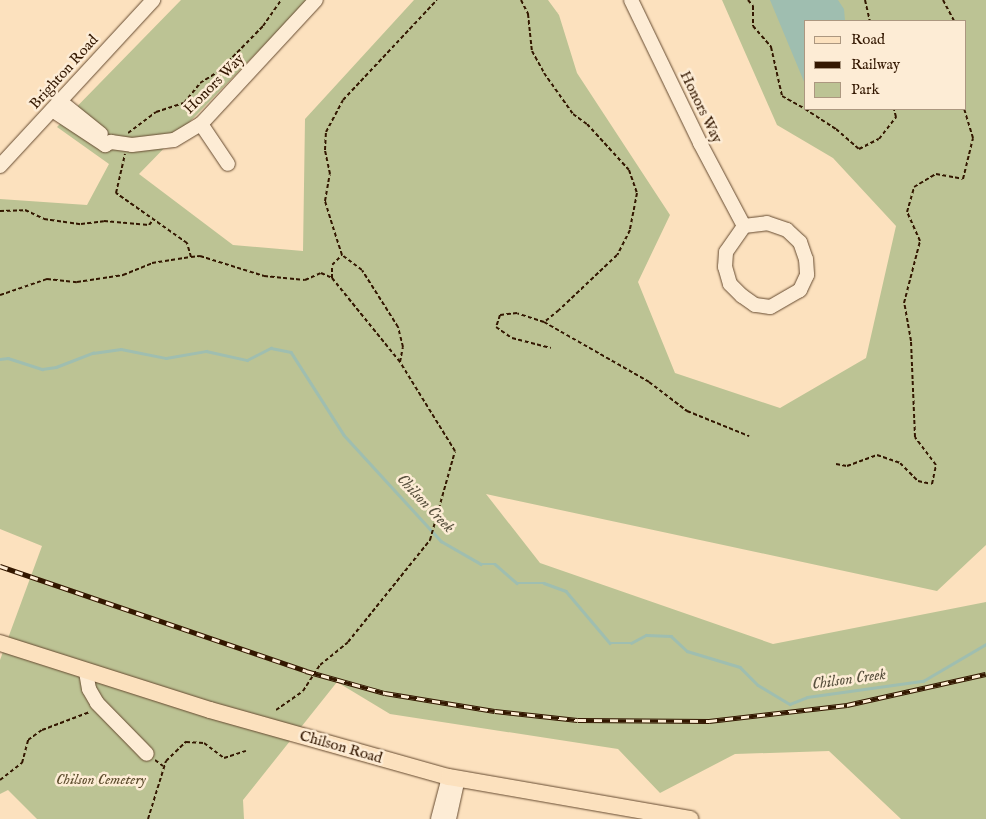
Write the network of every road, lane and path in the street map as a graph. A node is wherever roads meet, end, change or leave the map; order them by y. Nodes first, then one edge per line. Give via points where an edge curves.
1 (153, 0) edge
2 (281, 0) edge
3 (316, 0) edge
4 (437, 0) edge
5 (521, 0) edge
6 (631, 0) edge
7 (748, 0) edge
8 (865, 0) edge
9 (942, 0) edge
10 (870, 20) edge
11 (953, 20) edge
12 (56, 106) junction
13 (804, 108) edge
14 (807, 110) edge
15 (894, 110) edge
16 (964, 110) edge
17 (200, 124) junction
18 (128, 133) dead end
19 (126, 150) dead end
20 (228, 164) dead end
21 (0, 166) edge
22 (0, 211) edge
23 (154, 219) dead end
24 (744, 226) junction
25 (342, 255) junction
26 (192, 257) junction
27 (332, 278) junction
28 (0, 295) edge
29 (544, 322) junction
30 (551, 348) dead end
31 (400, 362) junction
32 (749, 436) dead end
33 (836, 464) dead end
34 (0, 644) edge
35 (86, 672) junction
36 (102, 708) junction
37 (276, 710) dead end
38 (246, 751) dead end
39 (147, 754) dead end
40 (453, 778) junction
41 (0, 780) edge
42 (148, 819) edge
43 (438, 819) edge
44 (449, 819) edge
45 (690, 819) edge

1 - 12 street, Brighton Road
2 - 18 path via 263,26 219,71 200,83 184,103 156,112
3 - 17 street, Honors Way
4 - 25 path via 343,100 326,132 325,150 330,174 325,201
5 - 29 path via 528,14 532,51 544,73 573,114 587,124 629,170 636,193 630,230 617,255
6 - 24 street, Honors Way
7 - 13 path via 753,6 753,26 771,47 782,96
8 - 10 path
9 - 11 path
12 - 17 street, Honors Way via 111,142 132,145 174,140
12 - 21 street, Brighton Road
14 - 15 path via 836,129 859,150 878,139 896,117
16 - 33 path via 973,138 963,179 936,174 914,187 907,212 920,241 904,303 911,341 916,438 936,465 932,484 918,482 900,463 877,455 847,466
17 - 20 street
19 - 26 path via 116,193 187,243
22 - 23 path via 25,210 44,219 81,224 104,221 149,224
24 - 24 street via 767,223 787,230 800,242 806,259 807,275 800,290 770,308 755,305 730,284 725,267 726,252
25 - 27 path via 332,265
25 - 31 path via 362,270 398,327 403,347
26 - 27 path via 200,256 264,276 305,280 321,273
26 - 28 path via 152,263 123,275 77,282 47,280
27 - 31 path
29 - 30 path via 517,313 500,315 496,327 512,338
29 - 32 path via 649,382 687,411
31 - 37 path via 455,451 430,540 348,642 320,665 303,691
34 - 35 main road, Chilson Road
35 - 36 street via 89,689
35 - 40 main road, Chilson Road
36 - 39 street
36 - 41 path via 42,730 28,740 22,763
38 - 42 path via 224,758 204,743 186,742 166,762
40 - 43 street
40 - 44 street
40 - 45 main road, Chilson Road

